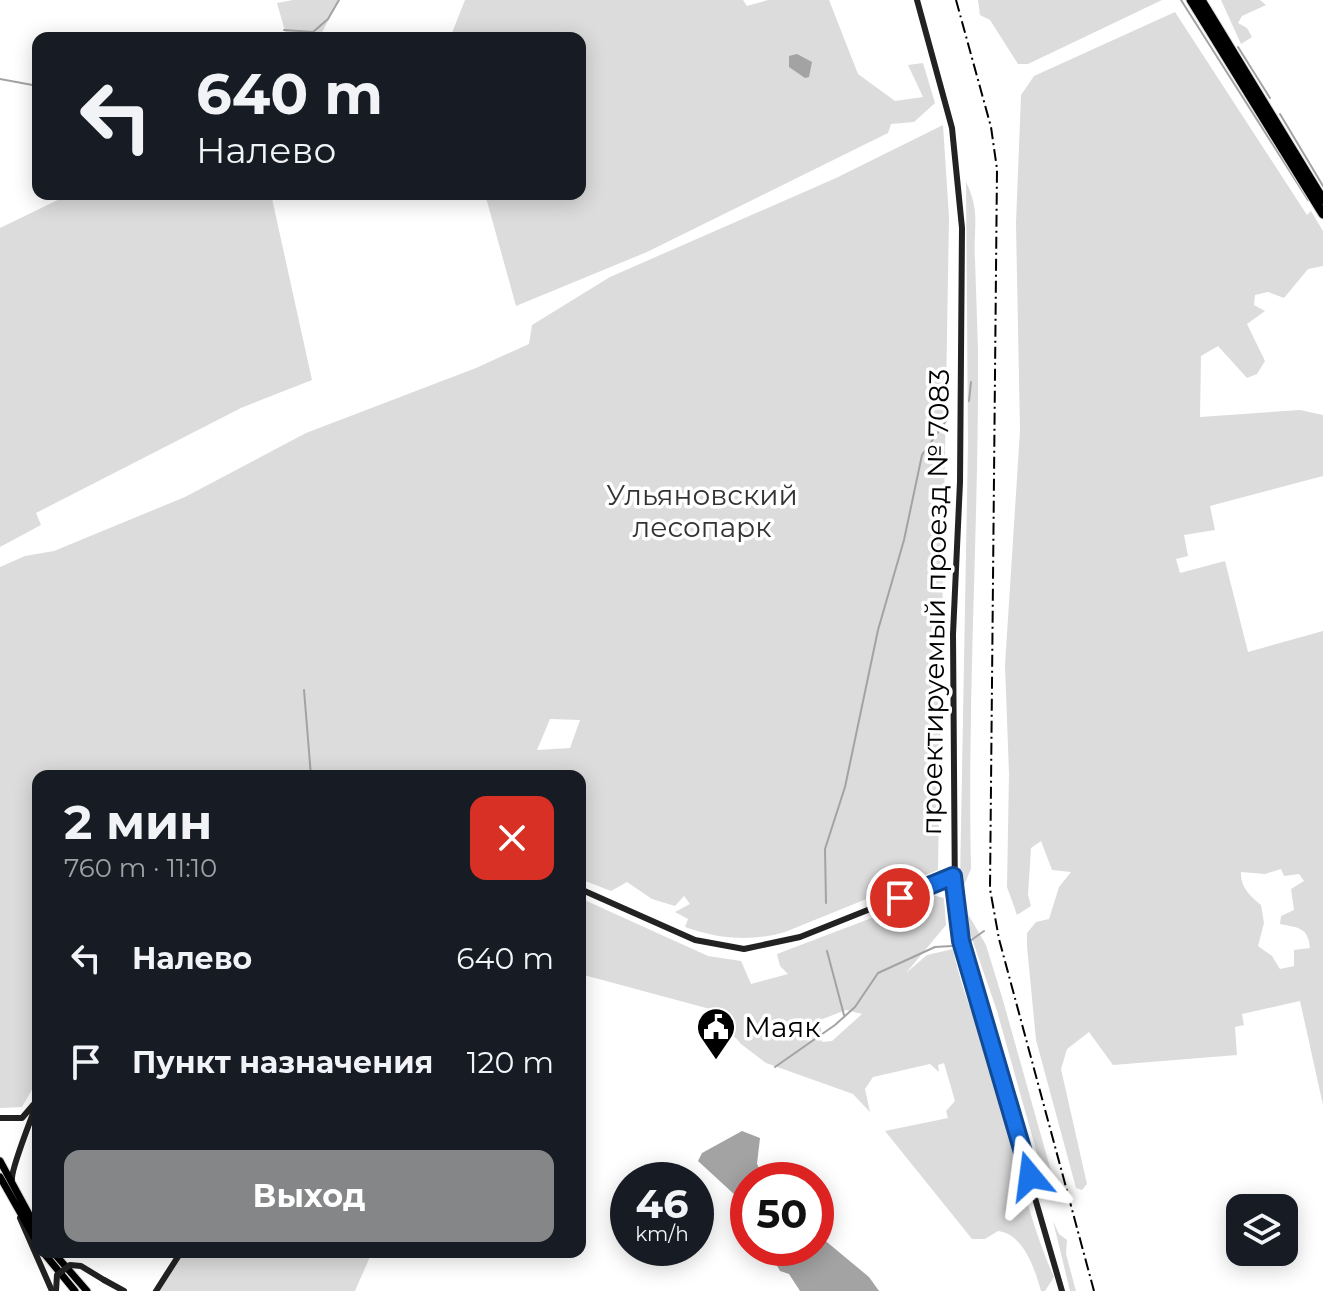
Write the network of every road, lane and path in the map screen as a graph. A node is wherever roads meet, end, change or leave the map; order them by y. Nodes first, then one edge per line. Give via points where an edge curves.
1 (917, 0) edge
2 (1197, 2) edge
3 (1323, 200) edge
4 (1323, 214) edge
5 (953, 876) junction
6 (953, 886) junction
7 (926, 888) junction
8 (586, 892) edge
9 (32, 1106) edge
10 (0, 1118) edge
11 (32, 1120) edge
12 (0, 1161) edge
13 (0, 1177) edge
14 (14, 1190) junction
15 (20, 1218) junction
16 (32, 1221) edge
17 (32, 1235) edge
18 (32, 1242) edge
19 (40, 1258) edge
20 (48, 1258) edge
21 (58, 1258) edge
22 (177, 1258) edge
23 (56, 1291) edge
24 (75, 1291) edge
25 (87, 1291) edge
26 (121, 1291) edge
27 (156, 1291) edge
28 (1062, 1291) edge

1 - 5 main road, проектируемый проезд № 7083 via 952,128 962,228
2 - 3 highway
2 - 4 highway
5 - 6 main road, проектируемый проезд № 7083
5 - 7 main road
6 - 7 main road
6 - 28 main road, проектируемый проезд № 7083 via 961,941
7 - 8 main road via 783,943 744,949 695,940
9 - 10 main road via 22,1118
11 - 14 main road via 13,1165
12 - 14 main road
13 - 15 main road
14 - 16 main road
15 - 17 main road
15 - 18 main road
19 - 23 main road
20 - 24 main road
21 - 25 main road
22 - 27 main road
23 - 26 main road, bridge via 58,1278 71,1268

